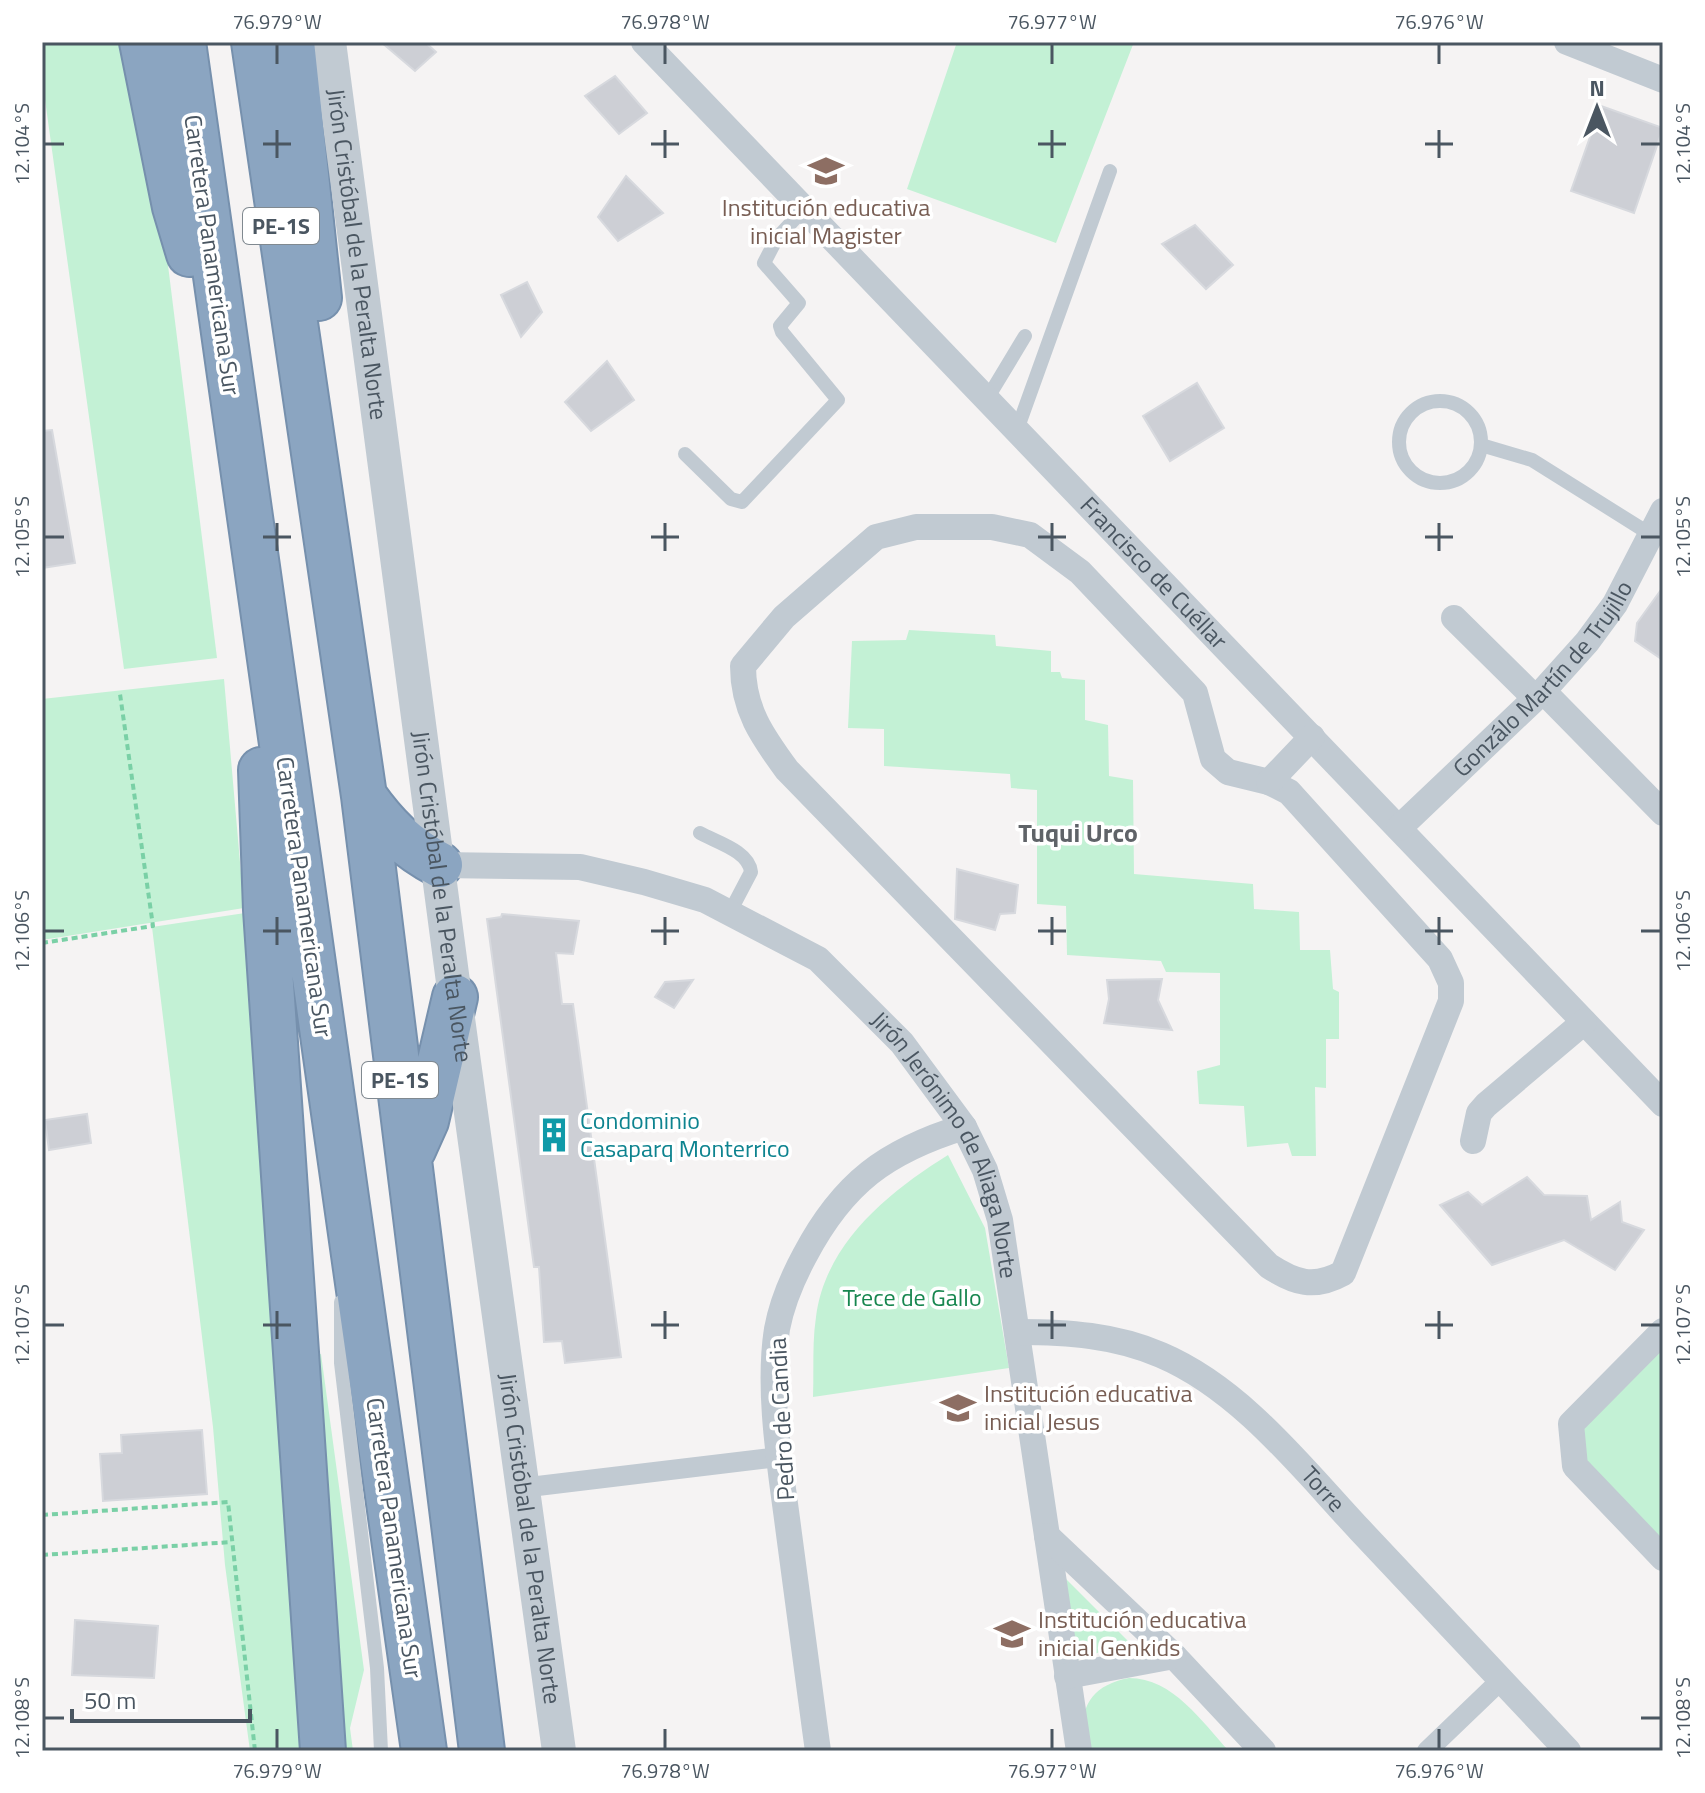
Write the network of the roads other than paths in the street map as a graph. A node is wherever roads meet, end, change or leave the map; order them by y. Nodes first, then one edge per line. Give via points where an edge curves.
1 (130, 42) edge
2 (142, 42) edge
3 (183, 42) edge
4 (254, 42) edge
5 (292, 42) edge
6 (329, 42) edge
7 (644, 42) edge
8 (1567, 42) edge
9 (1663, 80) edge
10 (1110, 171) dead end
11 (175, 207) junction
12 (804, 209) junction
13 (1025, 336) dead end
14 (232, 399) junction
15 (987, 399) junction
16 (308, 410) junction
17 (1017, 430) junction
18 (1481, 445) junction
19 (685, 454) dead end
20 (1663, 511) edge
21 (1650, 534) junction
22 (254, 563) junction
23 (1454, 618) dead end
24 (1539, 694) junction
25 (1312, 737) junction
26 (1269, 782) junction
27 (364, 796) junction
28 (1663, 813) edge
29 (1399, 828) junction
30 (700, 833) dead end
31 (440, 865) junction
32 (730, 912) junction
33 (455, 997) junction
34 (1584, 1022) junction
35 (1663, 1104) edge
36 (964, 1127) junction
37 (1473, 1141) dead end
38 (410, 1156) junction
39 (342, 1161) junction
40 (1663, 1331) edge
41 (1018, 1332) junction
42 (779, 1457) junction
43 (521, 1488) junction
44 (1047, 1536) junction
45 (1663, 1558) edge
46 (462, 1594) junction
47 (1174, 1656) junction
48 (1067, 1676) junction
49 (1501, 1680) junction
50 (323, 1751) edge
51 (381, 1751) edge
52 (424, 1751) edge
53 (482, 1751) edge
54 (511, 1751) edge
55 (559, 1751) edge
56 (818, 1751) edge
57 (1079, 1751) edge
58 (1263, 1751) edge
59 (1427, 1751) edge
60 (1568, 1751) edge

1 - 11 highway
2 - 11 highway
3 - 14 highway, Carretera Panamericana Sur / PE-1S
4 - 16 highway, PE-1S
5 - 16 highway via 324,358
6 - 31 street, Jirón Cristóbal de la Peralta Norte
7 - 12 street, Francisco de Cuéllar
8 - 9 street
10 - 17 lane
11 - 14 highway
12 - 15 street, Francisco de Cuéllar
12 - 19 lane via 777,238 764,263 799,303 780,326 782,332 838,400 742,502 731,499
13 - 15 lane
14 - 22 highway, Carretera Panamericana Sur / PE-1S
15 - 17 street, Francisco de Cuéllar
16 - 27 highway, PE-1S
17 - 25 street, Francisco de Cuéllar
18 - 18 lane via 1477,423 1449,402 1415,409 1398,439 1410,471 1443,484 1473,467
18 - 21 lane via 1532,460
20 - 21 street, Gonzálo Martín de Trujillo
21 - 24 street, Gonzálo Martín de Trujillo via 1600,626
22 - 39 highway, Carretera Panamericana Sur / PE-1S
22 - 50 highway via 266,910
23 - 24 street
24 - 28 street
24 - 29 street, Gonzálo Martín de Trujillo
25 - 26 street
25 - 29 street, Francisco de Cuéllar
26 - 26 street via 1228,772 1213,759 1195,693 1080,572 1030,535 992,527 916,527 876,537 784,617 743,666 743,694 758,730 787,770 1269,1266 1295,1283 1326,1282 1343,1273 1451,1001 1451,983 1440,959 1289,792
27 - 31 highway via 392,833
27 - 38 highway, PE-1S
29 - 34 street, Francisco de Cuéllar
30 - 32 lane via 750,865
31 - 32 street, Jirón Jerónimo de Aliaga Norte via 580,867 705,900
31 - 33 street, Jirón Cristóbal de la Peralta Norte
32 - 36 street, Jirón Jerónimo de Aliaga Norte via 818,959 902,1043
33 - 38 highway via 426,1121
33 - 43 street, Jirón Cristóbal de la Peralta Norte
34 - 35 street, Francisco de Cuéllar
34 - 37 street via 1486,1105
36 - 41 street, Jirón Jerónimo de Aliaga Norte via 985,1170 1000,1220
36 - 42 street, Pedro de Candia via 891,1158 847,1190 819,1229 788,1287 777,1330
38 - 46 highway, PE-1S
39 - 51 lane via 341,1363 377,1668
39 - 52 highway, Carretera Panamericana Sur / PE-1S
40 - 45 street via 1571,1424 1575,1466
41 - 44 street, Jirón Jerónimo de Aliaga Norte
41 - 49 street, Torre via 1073,1332 1120,1342 1161,1355 1203,1379 1278,1443
42 - 43 street
42 - 56 street, Pedro de Candia
43 - 55 street, Jirón Cristóbal de la Peralta Norte
44 - 47 street
44 - 48 street, Jirón Jerónimo de Aliaga Norte
46 - 53 highway, PE-1S
46 - 54 highway via 505,1718
47 - 48 street
47 - 58 street
48 - 57 street, Jirón Jerónimo de Aliaga Norte
49 - 59 street
49 - 60 street, Torre

